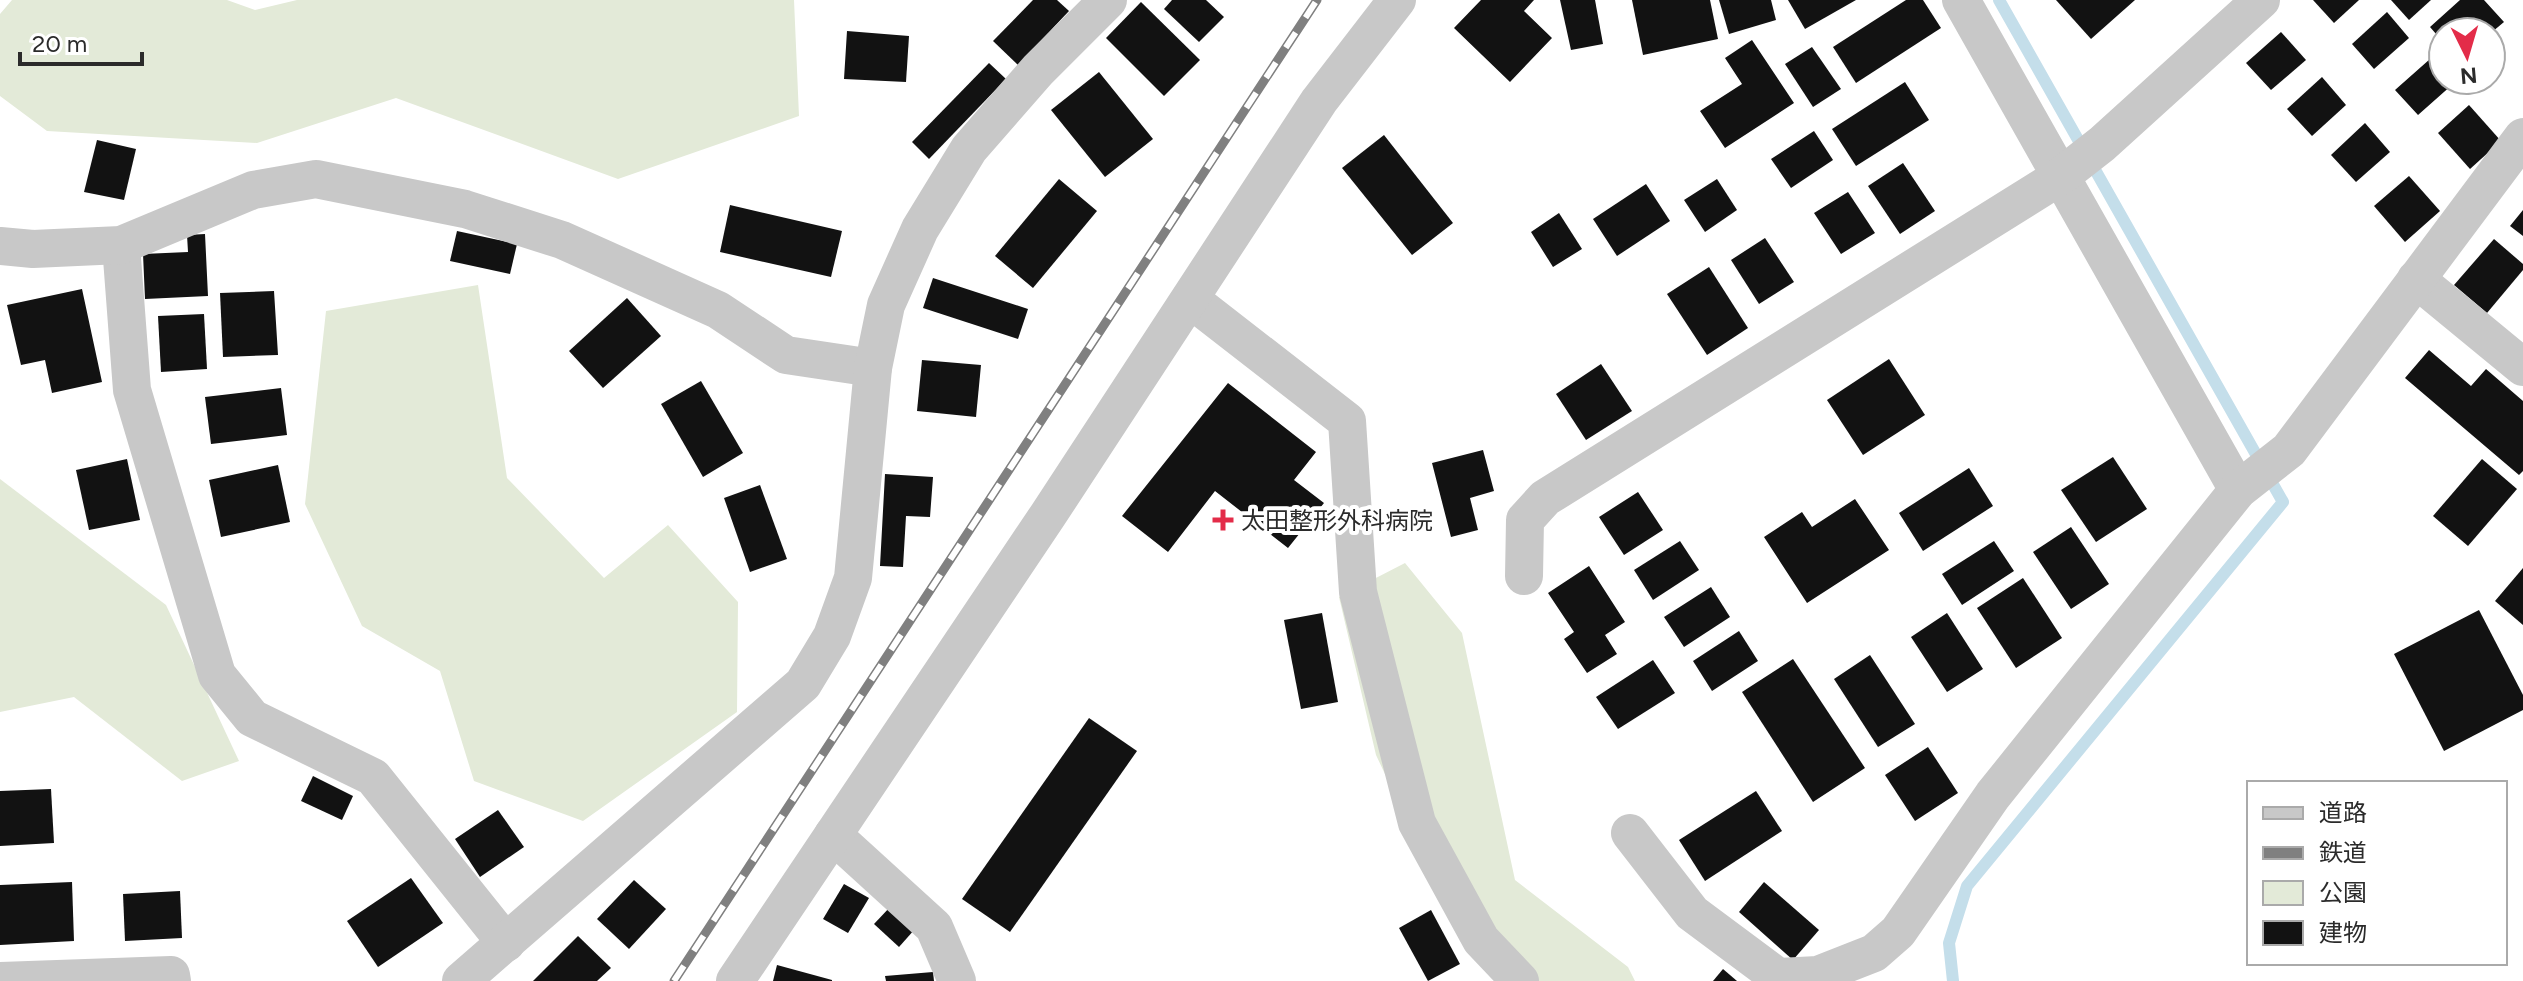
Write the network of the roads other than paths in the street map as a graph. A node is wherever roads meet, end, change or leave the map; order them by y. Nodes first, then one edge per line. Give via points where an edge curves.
1 (1108, 0) edge
2 (1397, 0) edge
3 (1961, 0) edge
4 (2261, 0) edge
5 (2523, 137) edge
6 (2061, 176) junction
7 (121, 245) junction
8 (0, 246) edge
9 (2416, 279) junction
10 (1190, 299) junction
11 (2523, 367) edge
12 (873, 368) junction
13 (2238, 490) junction
14 (1524, 576) dead end
15 (1630, 833) dead end
16 (833, 835) junction
17 (506, 943) junction
18 (0, 981) edge
19 (172, 981) edge
20 (461, 981) edge
21 (735, 981) edge
22 (957, 981) edge
23 (1520, 981) edge

1 - 12 street via 969,149 920,229 886,305
2 - 10 street via 1319,101
3 - 6 street
4 - 6 street
5 - 9 street
6 - 13 street
6 - 14 street via 1545,498 1525,520
7 - 8 street
7 - 12 street via 253,190 316,179 465,209 562,240 718,310 786,355
7 - 17 street via 132,390 217,675 252,718 373,777
9 - 11 street
9 - 13 street via 2289,450
10 - 16 street
10 - 23 street via 1347,421 1358,592 1417,823 1481,940
12 - 17 street via 853,578 832,636 803,684
13 - 15 street via 1993,795 1898,932 1874,953 1818,975 1778,977 1692,913
16 - 21 street
16 - 22 street via 934,927
17 - 20 street
18 - 19 street via 171,975

